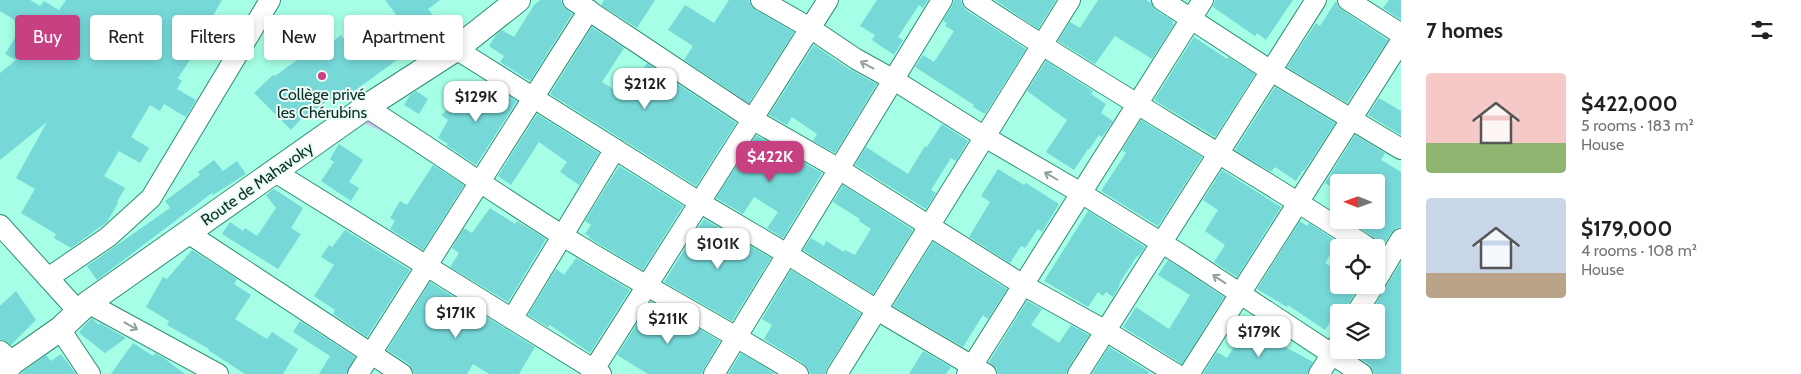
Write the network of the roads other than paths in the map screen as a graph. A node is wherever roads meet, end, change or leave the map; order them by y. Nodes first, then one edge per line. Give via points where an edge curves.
1 (270, 0) edge
2 (518, 0) edge
3 (761, 0) edge
4 (828, 0) edge
5 (942, 0) edge
6 (973, 0) edge
7 (1070, 0) edge
8 (1162, 0) edge
9 (1203, 0) edge
10 (1316, 0) edge
11 (1348, 0) edge
12 (581, 5) edge
13 (1191, 18) junction
14 (810, 28) junction
15 (1401, 34) edge
16 (1401, 40) edge
17 (463, 43) edge
18 (1042, 46) junction
19 (463, 53) edge
20 (439, 60) edge
21 (1271, 71) junction
22 (894, 80) junction
23 (533, 98) junction
24 (1136, 104) junction
25 (366, 107) junction
26 (1352, 118) junction
27 (752, 119) junction
28 (985, 137) junction
29 (615, 149) junction
30 (1401, 149) edge
31 (1219, 153) junction
32 (839, 169) junction
33 (275, 172) junction
34 (480, 181) junction
35 (1081, 193) junction
36 (1298, 201) junction
37 (699, 202) junction
38 (0, 225) edge
39 (929, 227) junction
40 (188, 233) junction
41 (563, 236) junction
42 (1356, 239) edge
43 (1401, 239) edge
44 (1162, 243) junction
45 (1385, 253) edge
46 (788, 254) junction
47 (426, 267) junction
48 (48, 278) junction
49 (1023, 285) junction
50 (646, 286) junction
51 (1241, 293) junction
52 (83, 307) junction
53 (877, 310) junction
54 (512, 319) junction
55 (60, 329) junction
56 (1106, 331) junction
57 (737, 336) junction
58 (1330, 346) edge
59 (371, 354) junction
60 (1330, 357) edge
61 (1346, 359) edge
62 (5, 362) edge
63 (975, 371) edge
64 (595, 372) edge
65 (90, 374) edge
66 (218, 374) edge
67 (358, 374) edge
68 (402, 374) edge
69 (714, 374) edge
70 (798, 374) edge
71 (838, 374) edge
72 (1078, 374) edge
73 (1176, 374) edge
74 (1189, 374) edge
75 (1319, 374) edge
76 (1362, 374) edge

1 - 48 street via 151,198 108,237
2 - 17 street, Route de Mahavoky
3 - 14 street
4 - 14 street
5 - 22 street
6 - 18 street
7 - 18 street
8 - 13 street
9 - 13 street
10 - 21 street
11 - 15 street
12 - 23 street
12 - 27 street
13 - 21 street
13 - 24 street
22 -> 14 street
14 - 27 street
16 - 26 street
18 - 24 street
18 - 28 street
19 - 23 street
20 - 25 street, Route de Mahavoky
21 - 26 street
21 - 31 street
22 - 28 street
22 - 32 street
23 - 29 street
23 - 34 street
24 - 31 street
24 - 35 street
25 - 33 street, Route de Mahavoky
25 - 34 street
26 - 30 street
26 - 36 street
27 - 32 street
27 - 37 street
35 -> 28 street
28 - 39 street
29 - 37 street
29 - 41 street
31 - 36 street
31 - 44 street
32 - 39 street
32 - 46 street
33 - 40 street, Route de Mahavoky
33 - 47 street
34 - 41 street
34 - 47 street
35 - 44 street
35 - 49 street
36 - 42 street
36 - 51 street
37 - 46 street
37 - 50 street
38 - 48 street
39 - 49 street
39 - 53 street
40 - 52 street, Route de Mahavoky
40 - 59 street
41 - 50 street
41 - 54 street
43 - 45 street
51 -> 44 street
44 - 56 street
46 - 53 street
46 - 57 street
47 - 54 street
47 - 59 street
48 - 52 street
49 - 56 street
49 - 63 street
50 - 57 street
50 - 64 street
51 - 58 street
51 - 74 street
52 - 55 street, Route de Mahavoky
52 -> 66 street
53 - 63 street
53 - 71 street
54 - 64 street
55 - 62 street, Route de Mahavoky
55 - 65 street
56 - 72 street
56 - 73 street
57 - 69 street
57 - 70 street
59 - 67 street
59 - 68 street
60 - 75 street
61 - 76 street

